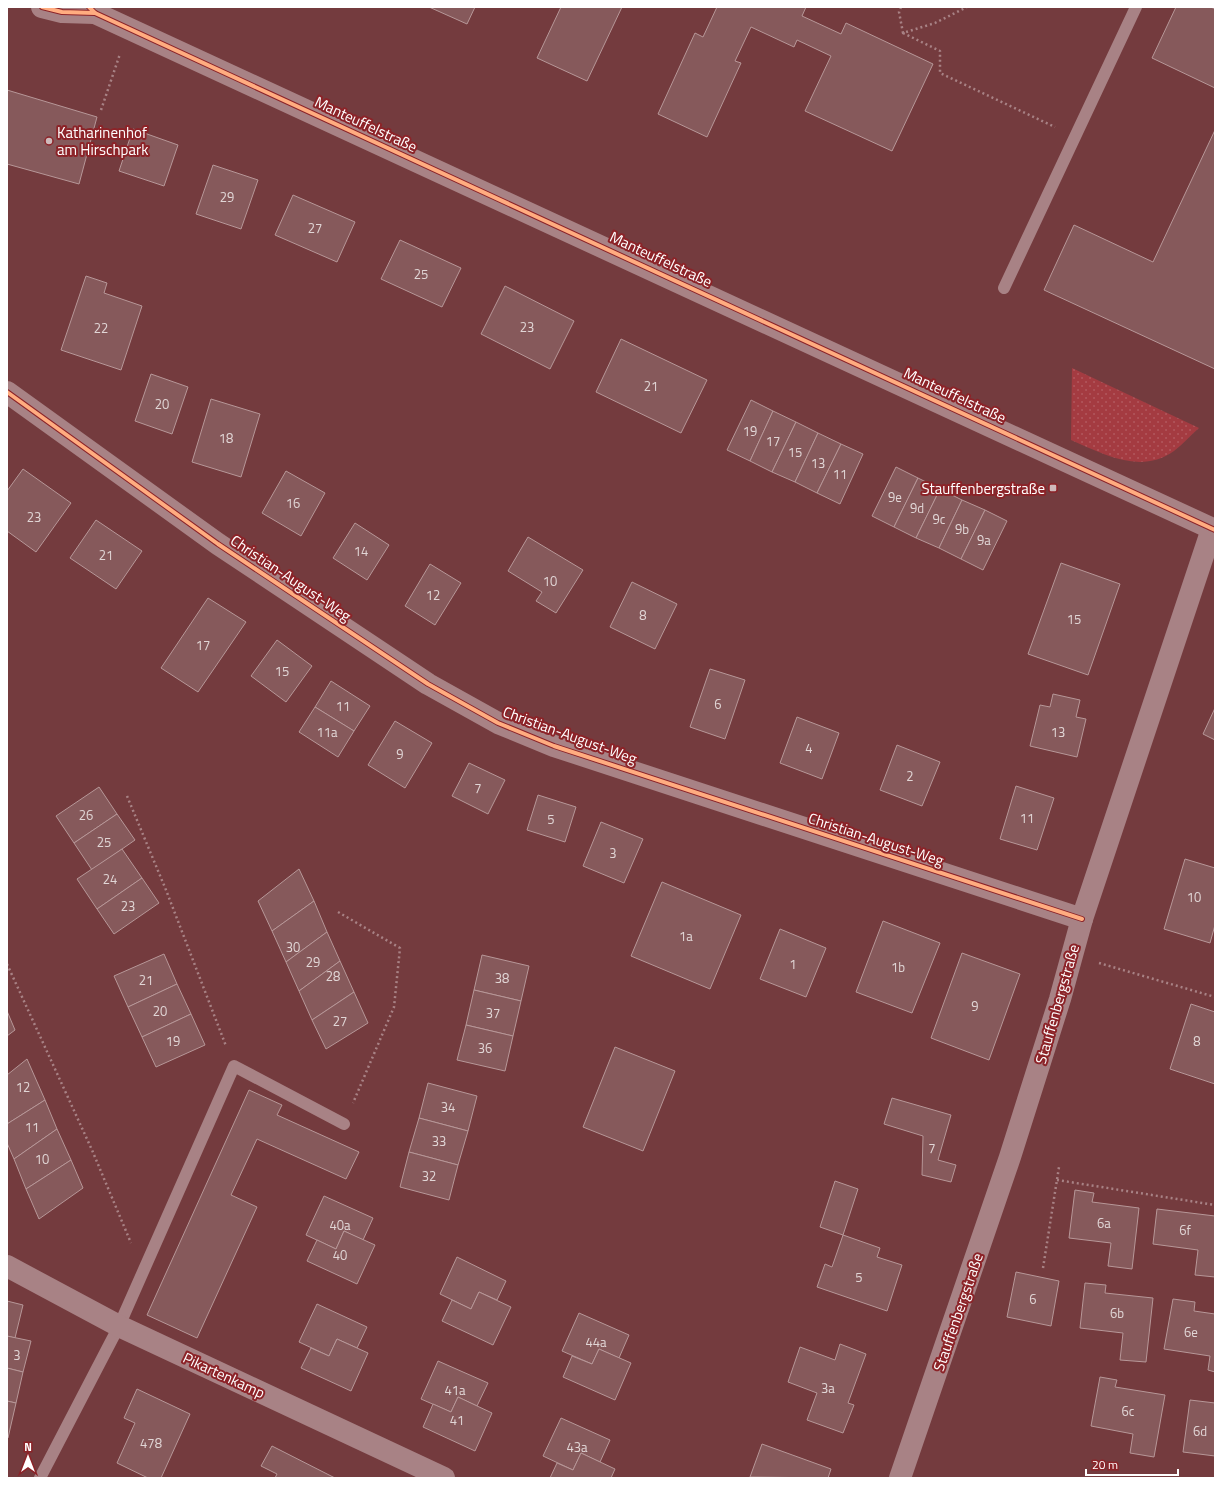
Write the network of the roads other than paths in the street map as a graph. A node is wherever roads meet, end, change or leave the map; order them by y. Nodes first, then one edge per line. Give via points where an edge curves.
1 (42, 7) edge
2 (1136, 7) edge
3 (92, 10) edge
4 (1004, 288) dead end
5 (7, 392) edge
6 (1214, 527) edge
7 (1082, 919) junction
8 (344, 1124) road end
9 (7, 1266) edge
10 (119, 1326) junction
11 (40, 1478) edge
12 (444, 1478) edge
13 (900, 1478) edge

1 - 3 street, Manteuffelstraße via 62,12
2 - 4 lane
3 - 6 street, Manteuffelstraße
5 - 7 street, Christian-August-Weg via 218,544 428,684 498,723 561,748
6 - 7 street, Stauffenbergstraße
7 - 13 street, Stauffenbergstraße via 1060,999 1010,1157
8 - 10 lane via 234,1066
9 - 10 street, Pikartenkamp
10 - 11 lane
10 - 12 street, Pikartenkamp

